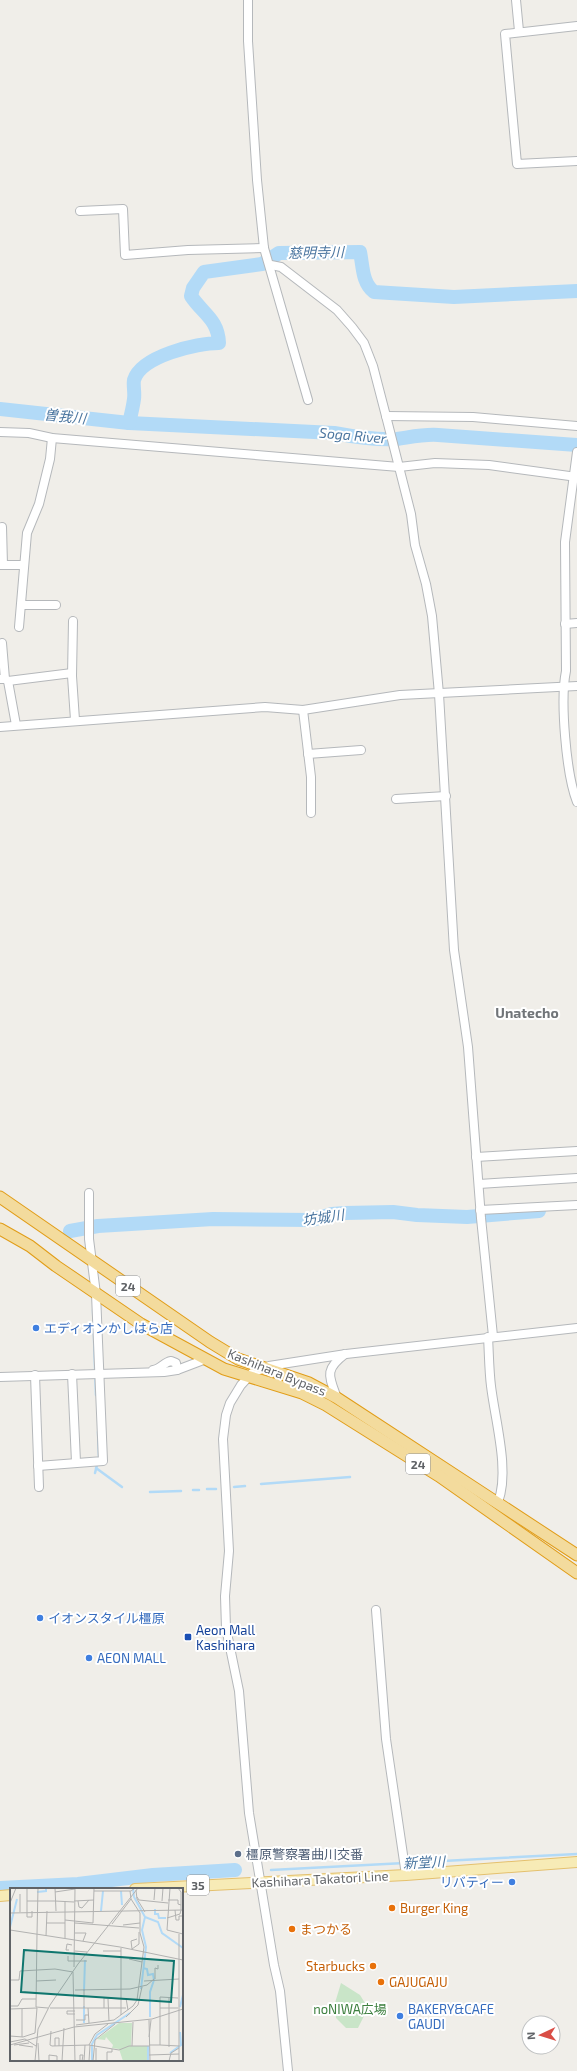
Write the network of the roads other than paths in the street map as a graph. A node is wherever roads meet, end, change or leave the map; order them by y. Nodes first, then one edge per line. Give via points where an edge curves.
1 (248, 0) edge
2 (516, 0) edge
3 (577, 26) edge
4 (519, 31) junction
5 (577, 161) edge
6 (80, 211) dead end
7 (264, 248) junction
8 (271, 265) junction
9 (308, 400) dead end
10 (386, 416) junction
11 (577, 426) edge
12 (0, 432) edge
13 (52, 438) junction
14 (577, 452) edge
15 (399, 467) junction
16 (575, 474) edge
17 (2, 527) dead end
18 (2, 565) edge
19 (23, 565) junction
20 (21, 605) junction
21 (56, 605) dead end
22 (73, 621) dead end
23 (577, 623) edge
24 (565, 624) junction
25 (19, 628) dead end
26 (2, 643) dead end
27 (72, 673) junction
28 (4, 680) edge
29 (577, 686) edge
30 (562, 687) junction
31 (439, 694) junction
32 (302, 710) junction
33 (75, 720) junction
34 (16, 725) junction
35 (0, 727) edge
36 (360, 750) dead end
37 (308, 754) junction
38 (446, 796) junction
39 (396, 799) dead end
40 (577, 802) edge
41 (311, 813) dead end
42 (577, 1151) edge
43 (476, 1157) junction
44 (577, 1178) edge
45 (478, 1184) junction
46 (89, 1193) dead end
47 (0, 1197) edge
48 (577, 1205) edge
49 (481, 1214) junction
50 (0, 1229) edge
51 (91, 1260) junction
52 (96, 1294) junction
53 (577, 1328) edge
54 (490, 1337) junction
55 (346, 1354) junction
56 (206, 1359) junction
57 (261, 1368) junction
58 (96, 1373) junction
59 (72, 1374) junction
60 (35, 1375) junction
61 (0, 1377) edge
62 (248, 1377) junction
63 (337, 1398) junction
64 (76, 1462) junction
65 (38, 1466) junction
66 (39, 1487) dead end
67 (498, 1502) junction
68 (577, 1555) edge
69 (577, 1573) edge
70 (376, 1610) dead end
71 (577, 1862) edge
72 (406, 1868) junction
73 (261, 1882) junction
74 (153, 1888) edge
75 (10, 1895) edge
76 (0, 1896) edge
77 (288, 2071) edge

1 - 7 street via 248,41
2 - 4 street
3 - 4 street
4 - 5 street via 505,34 517,164
6 - 7 street via 123,209 125,255
7 - 8 street
8 - 9 street
8 - 10 street via 280,267 337,310 352,327 364,343 371,361
10 - 11 street via 473,417
10 - 15 street
12 - 13 street via 29,433
13 - 15 street
13 - 19 street via 50,459 39,504 28,528
14 - 16 street
15 - 16 street via 435,463 489,465
15 - 31 street via 432,616
16 - 24 street via 565,542
17 - 18 street
18 - 19 street
19 - 20 street
20 - 21 street
20 - 25 street
22 - 27 street
23 - 24 street
24 - 30 street via 566,671
26 - 28 street
27 - 28 street
27 - 33 street
28 - 34 street
29 - 30 street
30 - 31 street
30 - 40 street via 570,781
31 - 32 street via 400,695
31 - 38 street
32 - 33 street via 265,707
32 - 37 street
33 - 34 street
34 - 35 street
36 - 37 street
37 - 41 street
38 - 39 street
38 - 43 street via 454,950 468,1047
42 - 43 street
43 - 45 street
44 - 45 street
45 - 49 street
46 - 51 street
47 - 51 highway, Kashihara Bypass / 24
48 - 49 street
49 - 54 street
50 - 52 highway, Kashihara Bypass / 24 via 30,1246
51 - 52 street
51 - 57 highway, Kashihara Bypass / 24 via 210,1342 238,1359
52 - 56 highway, Kashihara Bypass / 24 via 141,1324
52 - 58 street
53 - 54 street
54 - 55 street
54 - 67 street via 491,1386 503,1489
55 - 57 street
55 - 63 street via 335,1362 330,1370 329,1378
56 - 58 street via 178,1370
56 - 62 highway, Kashihara Bypass / 24 via 224,1369
57 - 62 street
57 - 63 highway, Kashihara Bypass / 24 via 309,1383
58 - 59 street
58 - 64 street via 99,1461
59 - 60 street
59 - 64 street
60 - 61 street
60 - 65 street
62 - 69 highway, Kashihara Bypass / 24 via 302,1393 326,1405 439,1476
62 - 73 street via 230,1403 224,1427 229,1551 225,1612 228,1644 239,1691 249,1813
63 - 67 highway, Kashihara Bypass / 24
64 - 65 street
65 - 66 street
67 - 68 highway, Kashihara Bypass / 24
70 - 72 street via 386,1739
71 - 72 main road, Kashihara Takatori Line / 35
72 - 73 main road, Kashihara Takatori Line / 35
73 - 74 main road, Kashihara Takatori Line / 35
73 - 77 street via 280,1991
75 - 76 main road

